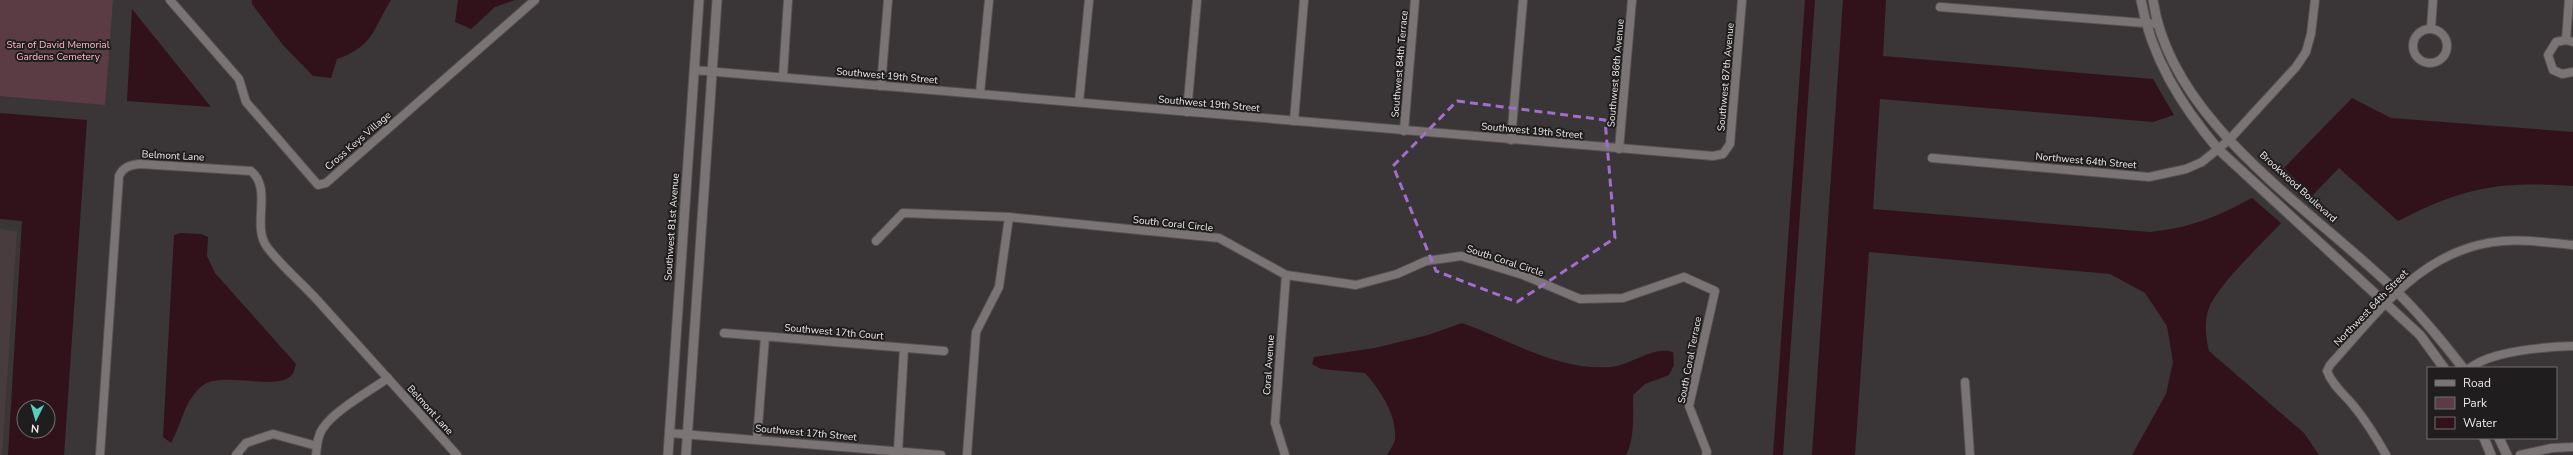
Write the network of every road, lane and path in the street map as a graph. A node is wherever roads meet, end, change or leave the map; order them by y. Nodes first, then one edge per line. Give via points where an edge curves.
1 (170, 0) edge
2 (535, 0) edge
3 (699, 0) edge
4 (717, 0) edge
5 (788, 0) edge
6 (888, 0) edge
7 (988, 0) edge
8 (1089, 0) edge
9 (1197, 0) edge
10 (1304, 0) edge
11 (1415, 0) edge
12 (1523, 0) edge
13 (1632, 0) edge
14 (1742, 0) edge
15 (2141, 0) edge
16 (2154, 0) edge
17 (2314, 0) edge
18 (2433, 0) edge
19 (2569, 0) edge
20 (1940, 6) dead end
21 (2145, 23) junction
22 (2157, 24) junction
23 (2431, 28) junction
24 (2569, 41) edge
25 (694, 70) junction
26 (711, 71) junction
27 (2573, 72) edge
28 (783, 76) junction
29 (881, 86) junction
30 (980, 93) junction
31 (1079, 102) junction
32 (1187, 112) junction
33 (1294, 121) junction
34 (1404, 130) junction
35 (1511, 140) junction
36 (2229, 140) junction
37 (1619, 149) junction
38 (2218, 149) junction
39 (1723, 154) joint
40 (1932, 158) dead end
41 (1009, 217) junction
42 (876, 241) dead end
43 (2573, 245) edge
44 (1286, 275) junction
45 (1715, 291) joint
46 (2397, 292) junction
47 (2387, 303) junction
48 (724, 333) dead end
49 (765, 336) junction
50 (2573, 346) edge
51 (904, 348) junction
52 (944, 351) dead end
53 (2443, 367) edge
54 (2461, 367) edge
55 (2471, 367) edge
56 (388, 378) junction
57 (1965, 382) dead end
58 (669, 433) junction
59 (687, 434) junction
60 (757, 439) junction
61 (2484, 439) edge
62 (2499, 439) edge
63 (317, 446) junction
64 (2573, 447) edge
65 (898, 451) junction
66 (100, 455) edge
67 (236, 455) edge
68 (316, 455) edge
69 (457, 455) edge
70 (668, 455) edge
71 (686, 455) edge
72 (941, 455) edge
73 (967, 455) edge
74 (1285, 455) edge
75 (1706, 455) edge
76 (1970, 455) edge
77 (2386, 455) edge
78 (2492, 455) edge
79 (2507, 455) edge
80 (2520, 455) edge

1 - 2 street, Cross Keys Village via 239,79 246,102 318,184 326,183
3 - 25 street, Southwest 81st Avenue
4 - 26 street
5 - 28 street
6 - 29 street
7 - 30 street
8 - 31 street
9 - 32 street
10 - 33 street
11 - 34 street, Southwest 84th Terrace
12 - 35 street
13 - 37 street, Southwest 86th Avenue
14 - 39 street, Southwest 87th Avenue via 1730,144
15 - 21 street
16 - 22 street, Brookwood Boulevard
17 - 36 street, Northwest 64th Street via 2312,34 2306,52
18 - 23 street
19 - 24 street
20 - 21 street
21 - 22 street
21 - 38 street via 2167,78 2194,120
22 - 36 street, Brookwood Boulevard via 2178,72 2204,112
23 - 23 street via 2420,31 2413,41 2414,53 2428,63 2439,61 2447,47 2441,32
24 - 27 street via 2552,46 2548,60 2557,73
25 - 26 street, Southwest 19th Street
25 - 58 street, Southwest 81st Avenue
26 - 28 street, Southwest 19th Street
26 - 59 street
28 - 29 street, Southwest 19th Street
29 - 30 street, Southwest 19th Street
30 - 31 street, Southwest 19th Street
31 - 32 street, Southwest 19th Street
32 - 33 street, Southwest 19th Street
33 - 34 street, Southwest 19th Street
34 - 35 street, Southwest 19th Street
35 - 37 street, Southwest 19th Street
36 - 38 street, Northwest 64th Street
36 - 46 street, Brookwood Boulevard
37 - 39 street, Southwest 19th Street via 1713,156
38 - 40 street, Northwest 64th Street via 2202,162 2186,169 2149,177
38 - 47 street
41 - 42 street, South Coral Circle via 903,212
41 - 44 street, South Coral Circle via 1219,238
41 - 73 street via 999,287 976,332
43 - 46 street, Northwest 64th Street via 2502,241 2473,247 2445,257 2415,275
44 - 45 street, South Coral Circle via 1356,285 1397,274 1426,261 1461,256 1523,275 1580,299 1622,298 1684,277
44 - 74 street, Coral Avenue via 1275,424
45 - 75 street, South Coral Terrace via 1689,406
46 - 47 street, Northwest 64th Street
46 - 54 street, Brookwood Boulevard via 2432,328
47 - 53 street via 2420,335
47 - 77 street, Northwest 64th Street via 2327,371
48 - 49 street, Southwest 17th Court
49 - 51 street, Southwest 17th Court
49 - 60 street
50 - 55 street via 2504,355 2477,362
51 - 52 street, Southwest 17th Court
51 - 65 street
56 - 63 street via 352,402 323,428
56 - 66 street, Belmont Lane via 262,240 261,186 258,177 251,171 131,165 122,170 119,176
56 - 69 street, Belmont Lane
57 - 76 street
58 - 59 street, Southwest 17th Street
58 - 70 street, Southwest 81st Avenue
59 - 60 street, Southwest 17th Street
59 - 71 street
60 - 65 street, Southwest 17th Street
61 - 78 street
62 - 79 street
63 - 67 street via 273,434 246,443
63 - 68 street
64 - 80 street via 2552,448
65 - 72 street, Southwest 17th Street

